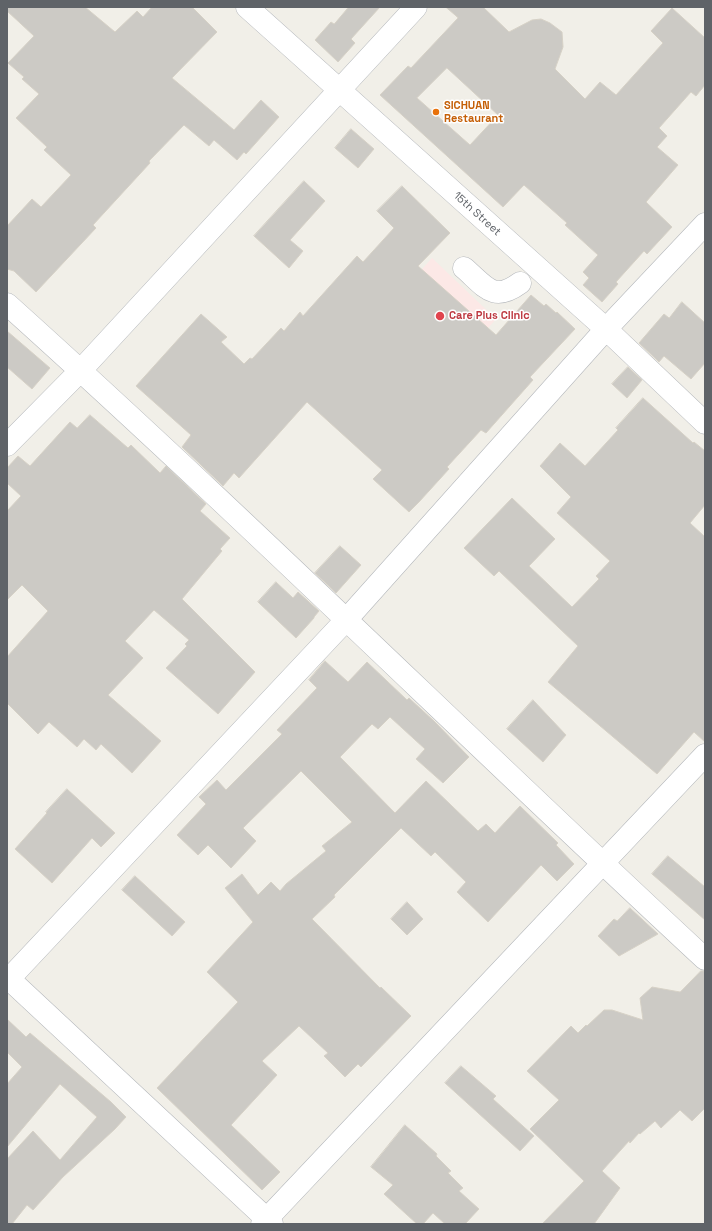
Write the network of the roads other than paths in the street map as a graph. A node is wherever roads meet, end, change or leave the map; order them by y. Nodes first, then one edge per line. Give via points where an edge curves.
1 (247, 7) edge
2 (416, 7) edge
3 (339, 89) junction
4 (705, 224) edge
5 (464, 268) dead end
6 (520, 283) dead end
7 (7, 304) edge
8 (606, 329) junction
9 (81, 370) junction
10 (705, 423) edge
11 (7, 445) edge
12 (346, 620) junction
13 (705, 755) edge
14 (603, 864) junction
15 (705, 959) edge
16 (8, 979) edge
17 (267, 1222) edge

1 - 3 street, 15th Street
2 - 3 street
3 - 8 street, 15th Street
3 - 9 street
4 - 8 street
5 - 6 street via 489,290 499,293 512,290
7 - 9 street
8 - 10 street, 15th Street
8 - 12 street
9 - 11 street
9 - 12 street
12 - 14 street
12 - 16 street
13 - 14 street
14 - 15 street
14 - 17 street
16 - 17 street

